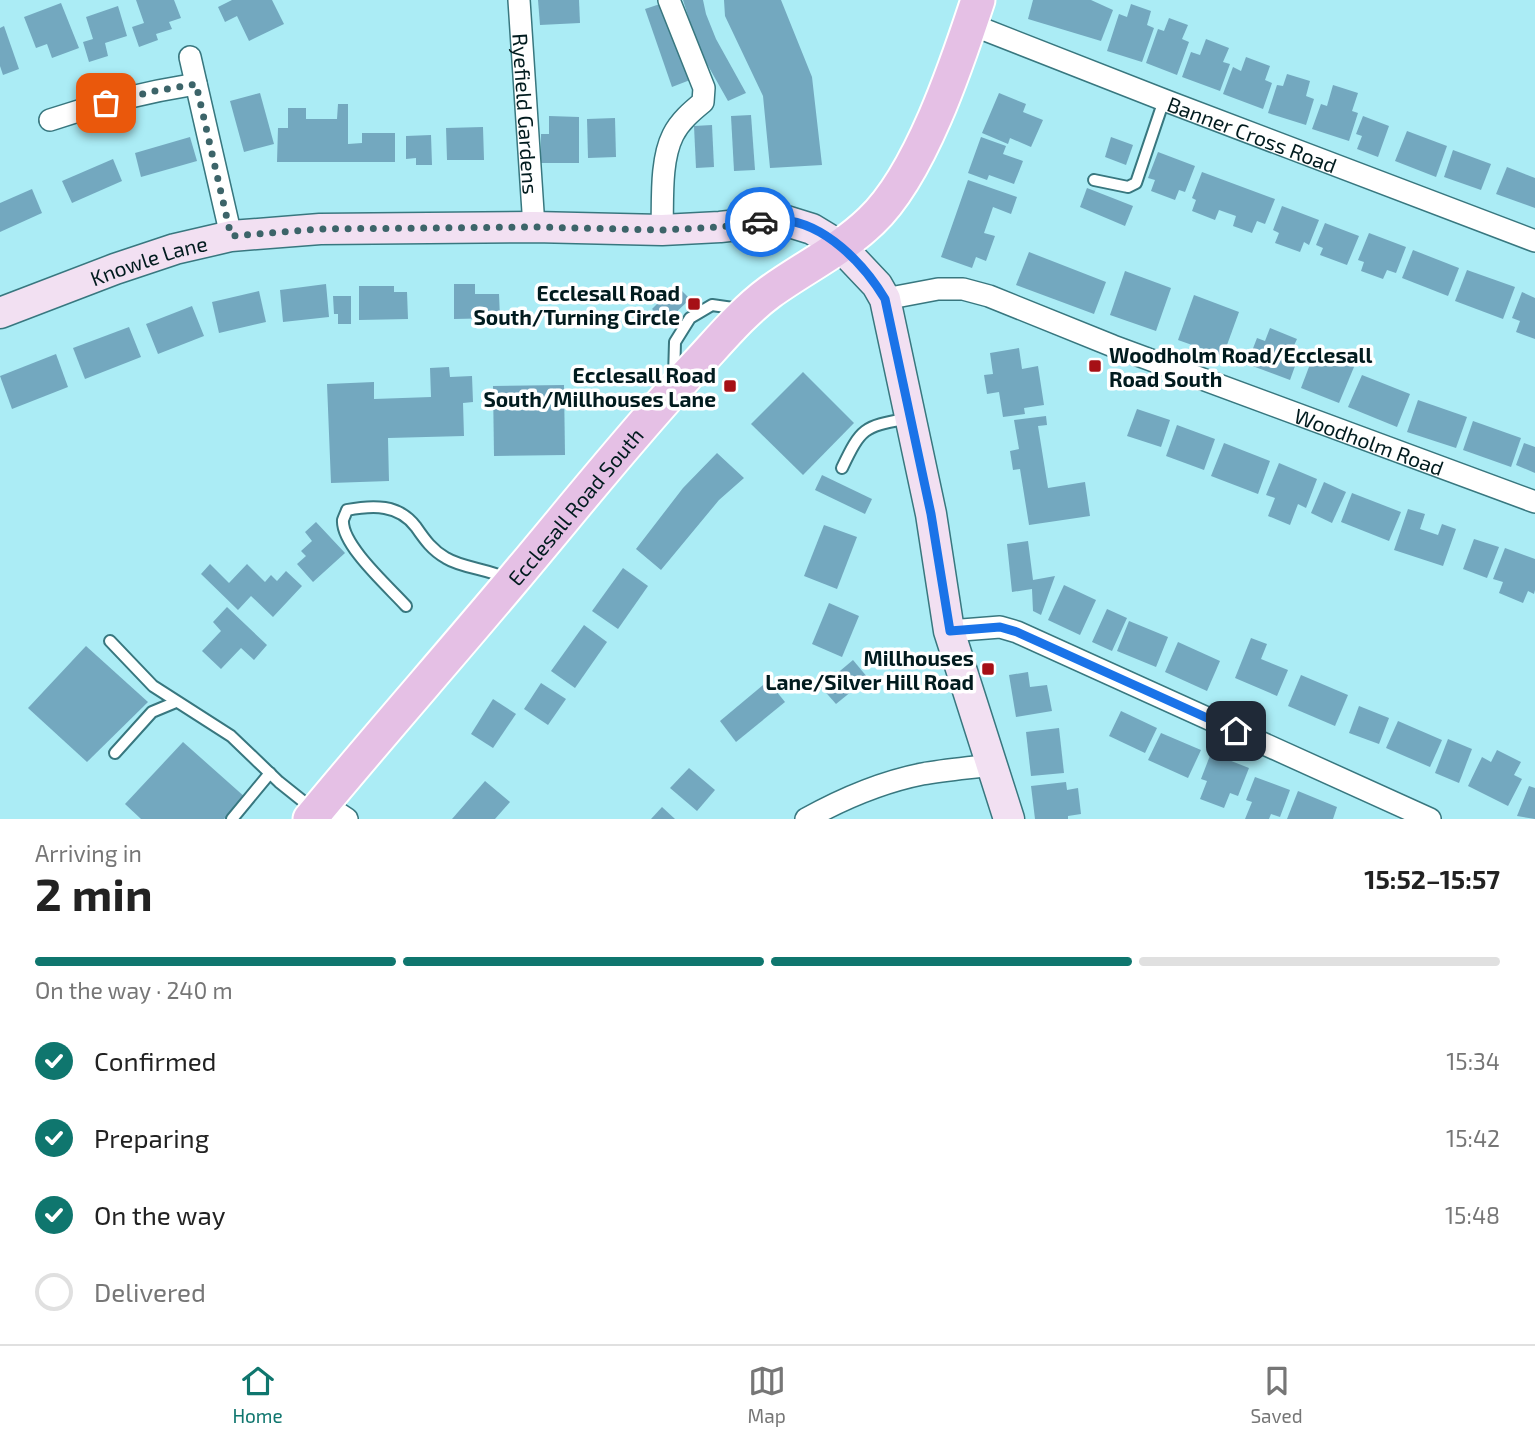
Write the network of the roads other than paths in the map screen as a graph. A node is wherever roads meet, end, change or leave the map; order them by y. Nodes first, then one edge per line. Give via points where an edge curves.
1 (519, 0) edge
2 (669, 0) edge
3 (974, 12) edge
4 (190, 57) dead end
5 (196, 84) junction
6 (1164, 100) junction
7 (50, 120) dead end
8 (1094, 180) dead end
9 (534, 227) junction
10 (662, 230) junction
11 (231, 236) junction
12 (1535, 240) edge
13 (840, 246) junction
14 (885, 299) junction
15 (0, 313) edge
16 (912, 418) junction
17 (842, 468) dead end
18 (1535, 502) edge
19 (512, 581) junction
20 (406, 606) dead end
21 (950, 631) junction
22 (110, 640) dead end
23 (176, 702) junction
24 (115, 753) dead end
25 (992, 765) junction
26 (270, 773) junction
27 (324, 813) edge
28 (232, 819) edge
29 (806, 819) edge
30 (1009, 819) edge
31 (1430, 819) edge

1 - 9 street, Ryefield Gardens
2 - 10 street via 704,88 703,102 672,136 663,174
3 - 6 street, Banner Cross Road
3 - 13 main road, Ecclesall Road South via 949,83 895,191 871,221
4 - 5 street
5 - 7 street
5 - 11 street
6 - 8 lane via 1136,183 1128,187
6 - 12 street, Banner Cross Road
9 - 10 street, Knowle Lane
9 - 11 street, Knowle Lane via 320,229
10 - 13 street, Knowle Lane via 783,220 812,229
11 - 15 street, Knowle Lane via 163,253
13 - 14 street, Knowle Lane
13 - 19 main road, Ecclesall Road South via 747,312 595,480
14 - 16 street
14 - 18 street, Woodholm Road via 938,289 989,296
16 - 17 lane via 862,431
16 - 21 street
19 - 20 lane via 448,560 427,544 400,511 376,506 347,510 343,522 348,537
19 - 27 main road, Ecclesall Road South
21 - 25 street
21 - 31 street via 1000,627 1017,632
22 - 23 lane via 153,686
23 - 24 lane via 152,712
23 - 26 lane via 231,736
25 - 29 street via 899,780
25 - 30 street
26 - 27 lane
26 - 28 lane

